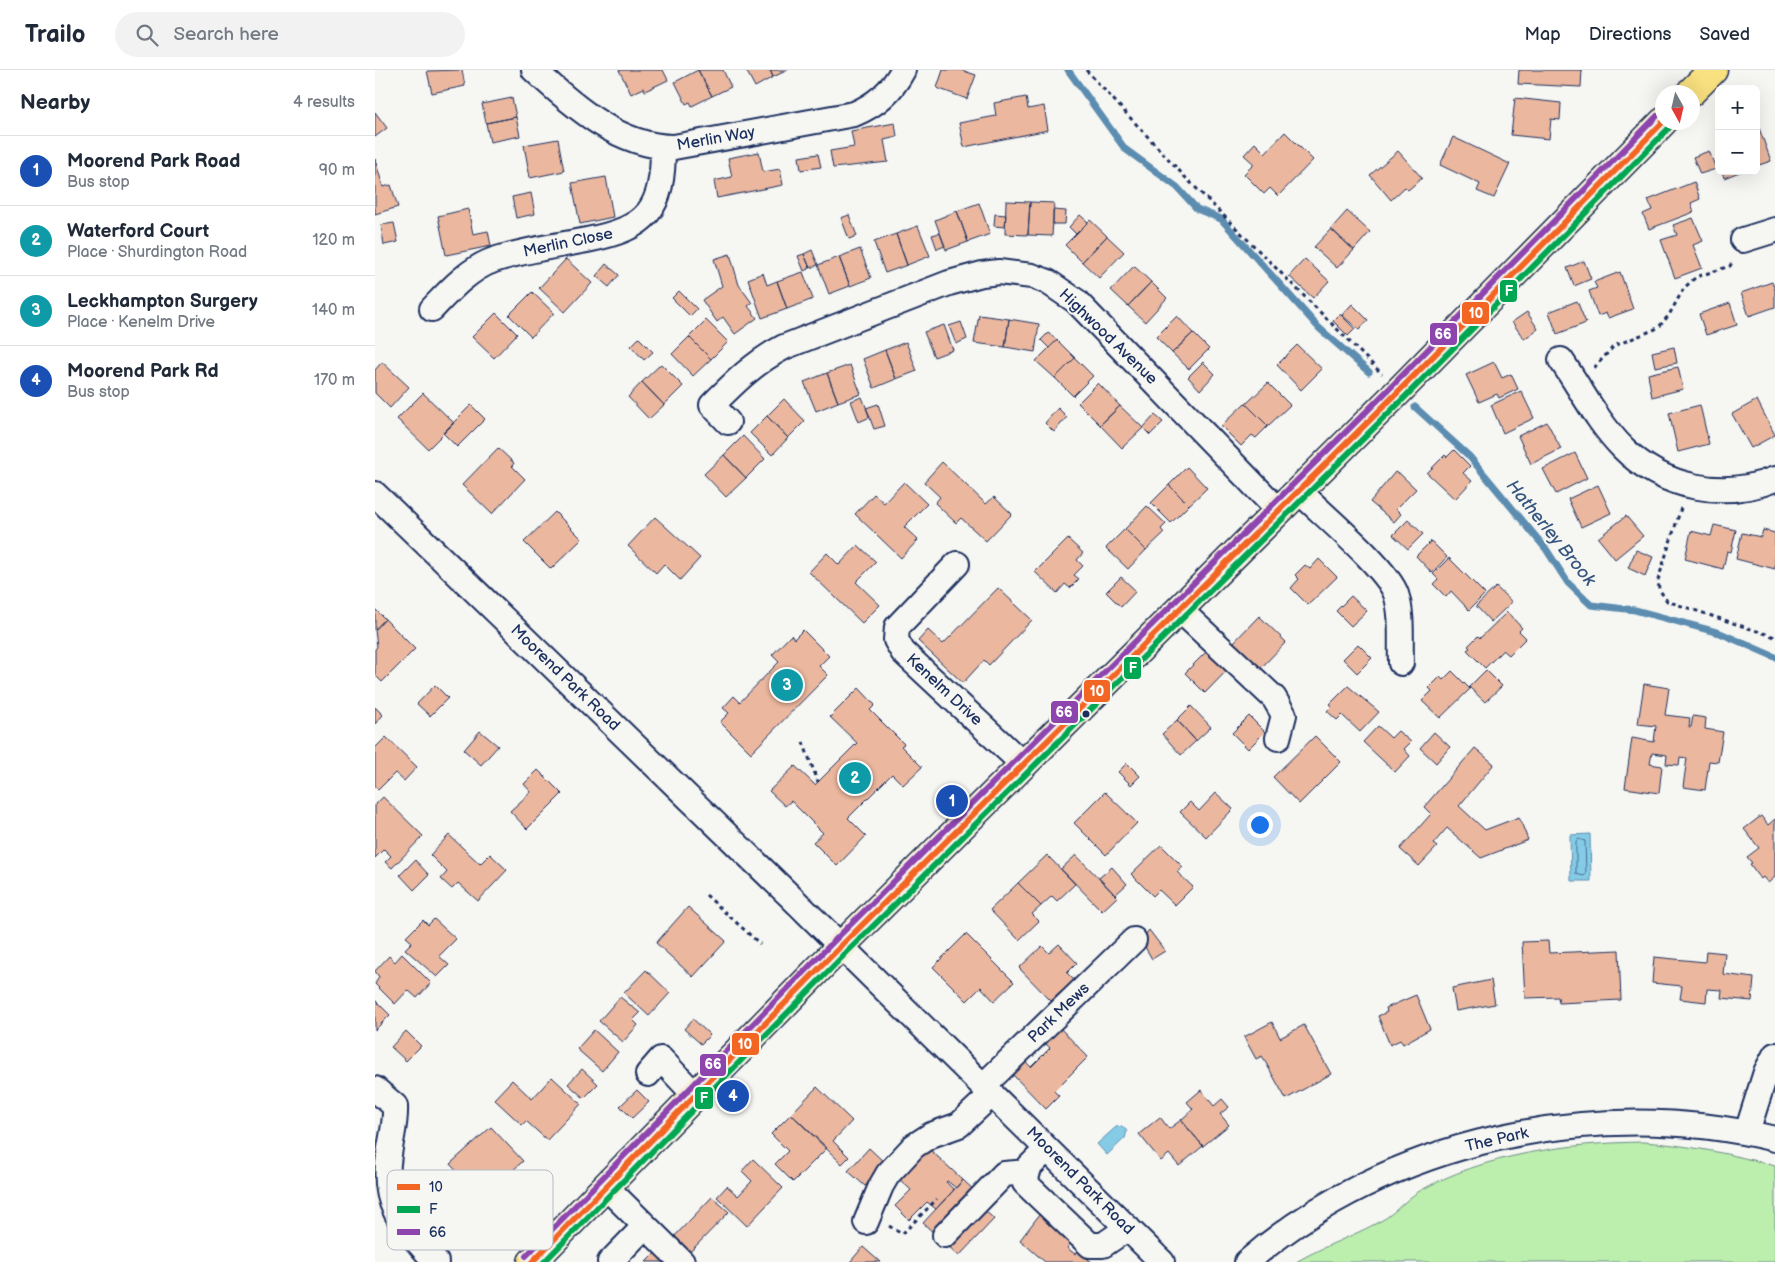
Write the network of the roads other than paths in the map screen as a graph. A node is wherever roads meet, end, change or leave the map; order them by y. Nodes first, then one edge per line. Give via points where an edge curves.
1 (534, 70) edge
2 (903, 70) edge
3 (1713, 70) edge
4 (1698, 85) edge
5 (1655, 130) edge
6 (663, 147) junction
7 (1775, 230) edge
8 (1743, 240) road end
9 (432, 310) dead end
10 (1561, 360) dead end
11 (728, 422) dead end
12 (1775, 479) edge
13 (1299, 492) junction
14 (375, 494) edge
15 (1279, 511) junction
16 (957, 564) dead end
17 (1180, 610) junction
18 (1401, 663) dead end
19 (1278, 738) dead end
20 (1024, 765) junction
21 (1134, 940) dead end
22 (841, 946) junction
23 (1775, 1055) edge
24 (660, 1061) dead end
25 (375, 1089) edge
26 (987, 1090) junction
27 (695, 1095) junction
28 (1747, 1132) junction
29 (1775, 1139) edge
30 (1047, 1149) junction
31 (387, 1170) edge
32 (1028, 1172) junction
33 (606, 1187) junction
34 (869, 1217) road end
35 (645, 1226) junction
36 (1128, 1228) junction
37 (945, 1235) dead end
38 (553, 1241) edge
39 (425, 1250) edge
40 (544, 1250) edge
41 (436, 1262) edge
42 (532, 1262) edge
43 (610, 1262) edge
44 (682, 1262) edge
45 (1162, 1262) edge
46 (1247, 1262) edge

1 - 6 street, Merlin Way via 608,128 632,140
2 - 6 street, Merlin Way via 877,102 854,114 687,146
3 - 4 main road
5 - 13 main road
6 - 9 street, Merlin Close via 660,188 649,212 631,228 604,237 493,260 451,288
7 - 8 street
10 - 12 street via 1609,432 1636,460 1669,479 1688,486 1727,490
11 - 15 street, Highwood Avenue via 705,399 784,347 949,282 982,274 1016,272 1048,282 1076,301
13 - 15 main road
13 - 18 street via 1392,585 1398,605
14 - 22 street, Moorend Park Road
15 - 17 main road
16 - 20 street, Kenelm Drive via 897,627 896,640 903,652
17 - 19 street via 1274,698 1284,715
17 - 20 main road
20 - 22 main road
21 - 26 street, Park Mews
22 - 26 street, Moorend Park Road
22 - 27 main road
23 - 28 street via 1765,1072
24 - 27 street
25 - 31 street via 395,1106
26 - 30 street, Moorend Park Road
26 - 34 street, Park Mews via 959,1125 931,1135 914,1146 888,1174
27 - 33 main road
28 - 29 street, The Park
28 - 46 street, The Park via 1674,1124 1596,1125 1538,1131 1478,1143 1413,1163 1346,1195 1306,1218
30 - 32 street
30 - 36 street, Moorend Park Road
32 - 36 street via 1025,1183 1090,1245 1103,1245
32 - 37 street via 1004,1174
33 - 35 street
33 - 38 main road
35 - 43 street
35 - 44 street
36 - 45 street, Moorend Park Road
39 - 41 street
40 - 42 main road

